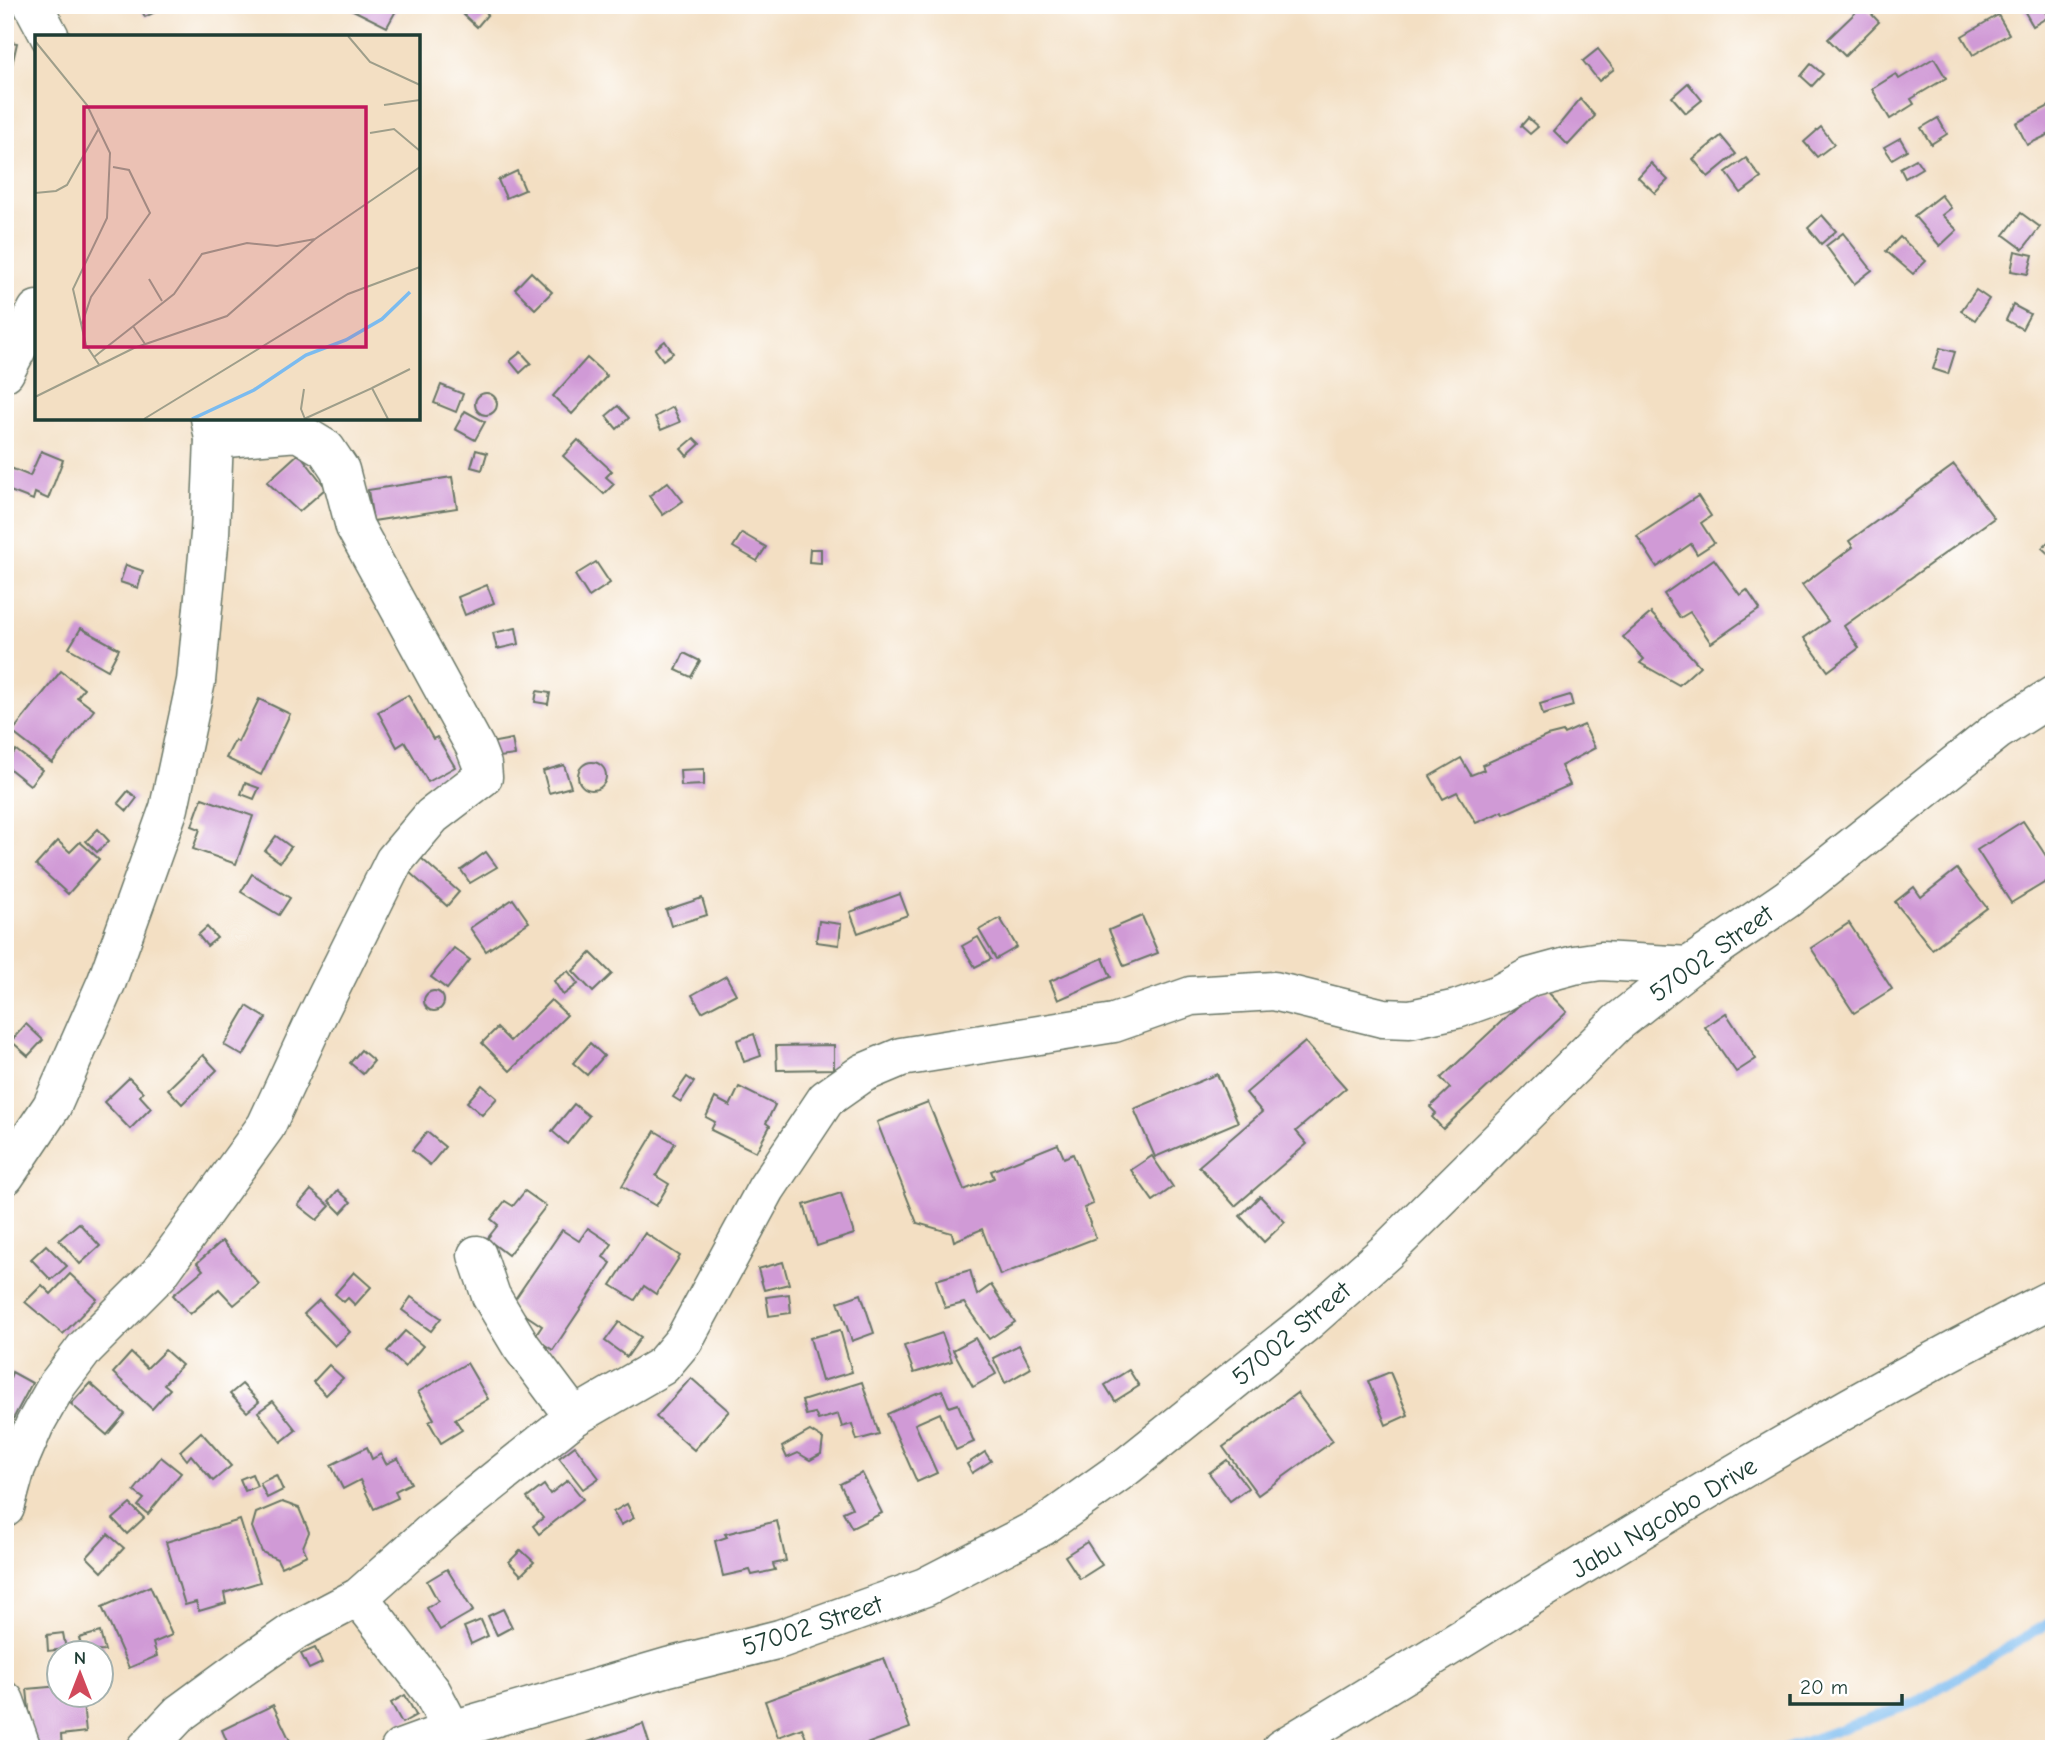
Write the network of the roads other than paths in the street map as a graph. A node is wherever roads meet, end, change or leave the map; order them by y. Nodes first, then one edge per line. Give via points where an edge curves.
1 (33, 5) edge
2 (49, 35) edge
3 (35, 314) edge
4 (5, 372) edge
5 (212, 428) edge
6 (2054, 695) edge
7 (1689, 966) junction
8 (5, 1176) edge
9 (477, 1255) dead end
10 (2054, 1298) edge
11 (574, 1417) junction
12 (5, 1508) edge
13 (359, 1597) junction
14 (5, 1701) edge
15 (452, 1730) junction
16 (22, 1749) edge
17 (146, 1749) edge
18 (400, 1749) edge
19 (1281, 1749) edge

1 - 2 street
3 - 4 street
5 - 8 street via 210,534 196,681 169,808 107,981 58,1093
5 - 12 street via 298,432 334,458 355,527 475,747 483,777 432,816 394,861 266,1126 159,1274 85,1348 57,1385 30,1435
6 - 7 street, 57002 Street via 1997,731 1787,899
7 - 11 street via 1601,961 1574,965 1530,977 1457,1009 1410,1019 1383,1018 1274,991 1191,996 1114,1023 901,1057 863,1073 826,1099 766,1189 684,1340 662,1366
7 - 15 street, 57002 Street via 1617,1023 1386,1252 1308,1321 1136,1459 1043,1526 925,1587 780,1639
9 - 11 street via 491,1296 514,1336
10 - 19 street, Jabu Ngcobo Drive via 1926,1363 1745,1466
11 - 13 street via 444,1521
13 - 15 street via 432,1692
13 - 17 street via 296,1630 240,1669 180,1713
14 - 16 street
15 - 18 street, 57002 Street

